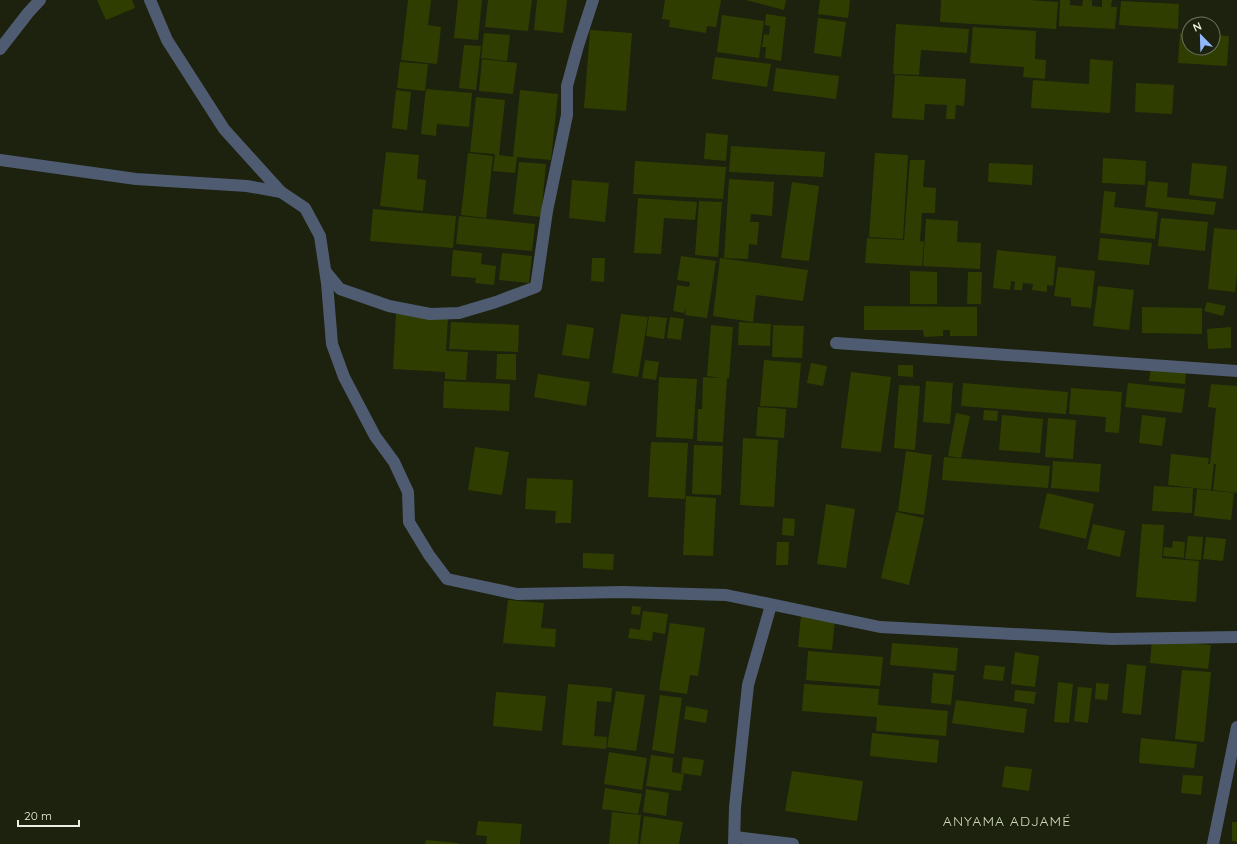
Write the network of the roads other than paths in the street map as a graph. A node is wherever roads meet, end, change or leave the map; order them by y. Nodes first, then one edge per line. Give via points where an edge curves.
1 (40, 0) edge
2 (150, 0) edge
3 (593, 0) edge
4 (0, 49) edge
5 (0, 160) edge
6 (281, 192) junction
7 (326, 271) junction
8 (836, 343) dead end
9 (1237, 371) edge
10 (771, 605) junction
11 (1237, 638) edge
12 (1237, 727) edge
13 (735, 841) edge
14 (793, 844) edge
15 (1213, 844) edge

1 - 4 street
2 - 6 street via 166,40 224,129
3 - 7 street via 567,86 567,114 547,211 536,286 459,313 430,314 389,306 340,290
5 - 6 street via 136,179 247,186
6 - 7 street via 305,208 320,236
7 - 10 street via 332,344 344,377 375,436 394,462 408,492 409,522 447,579 517,594 623,592 726,595
8 - 9 street
10 - 11 street via 880,628 1112,639
10 - 13 street via 748,685 735,807
12 - 15 street
13 - 14 street

